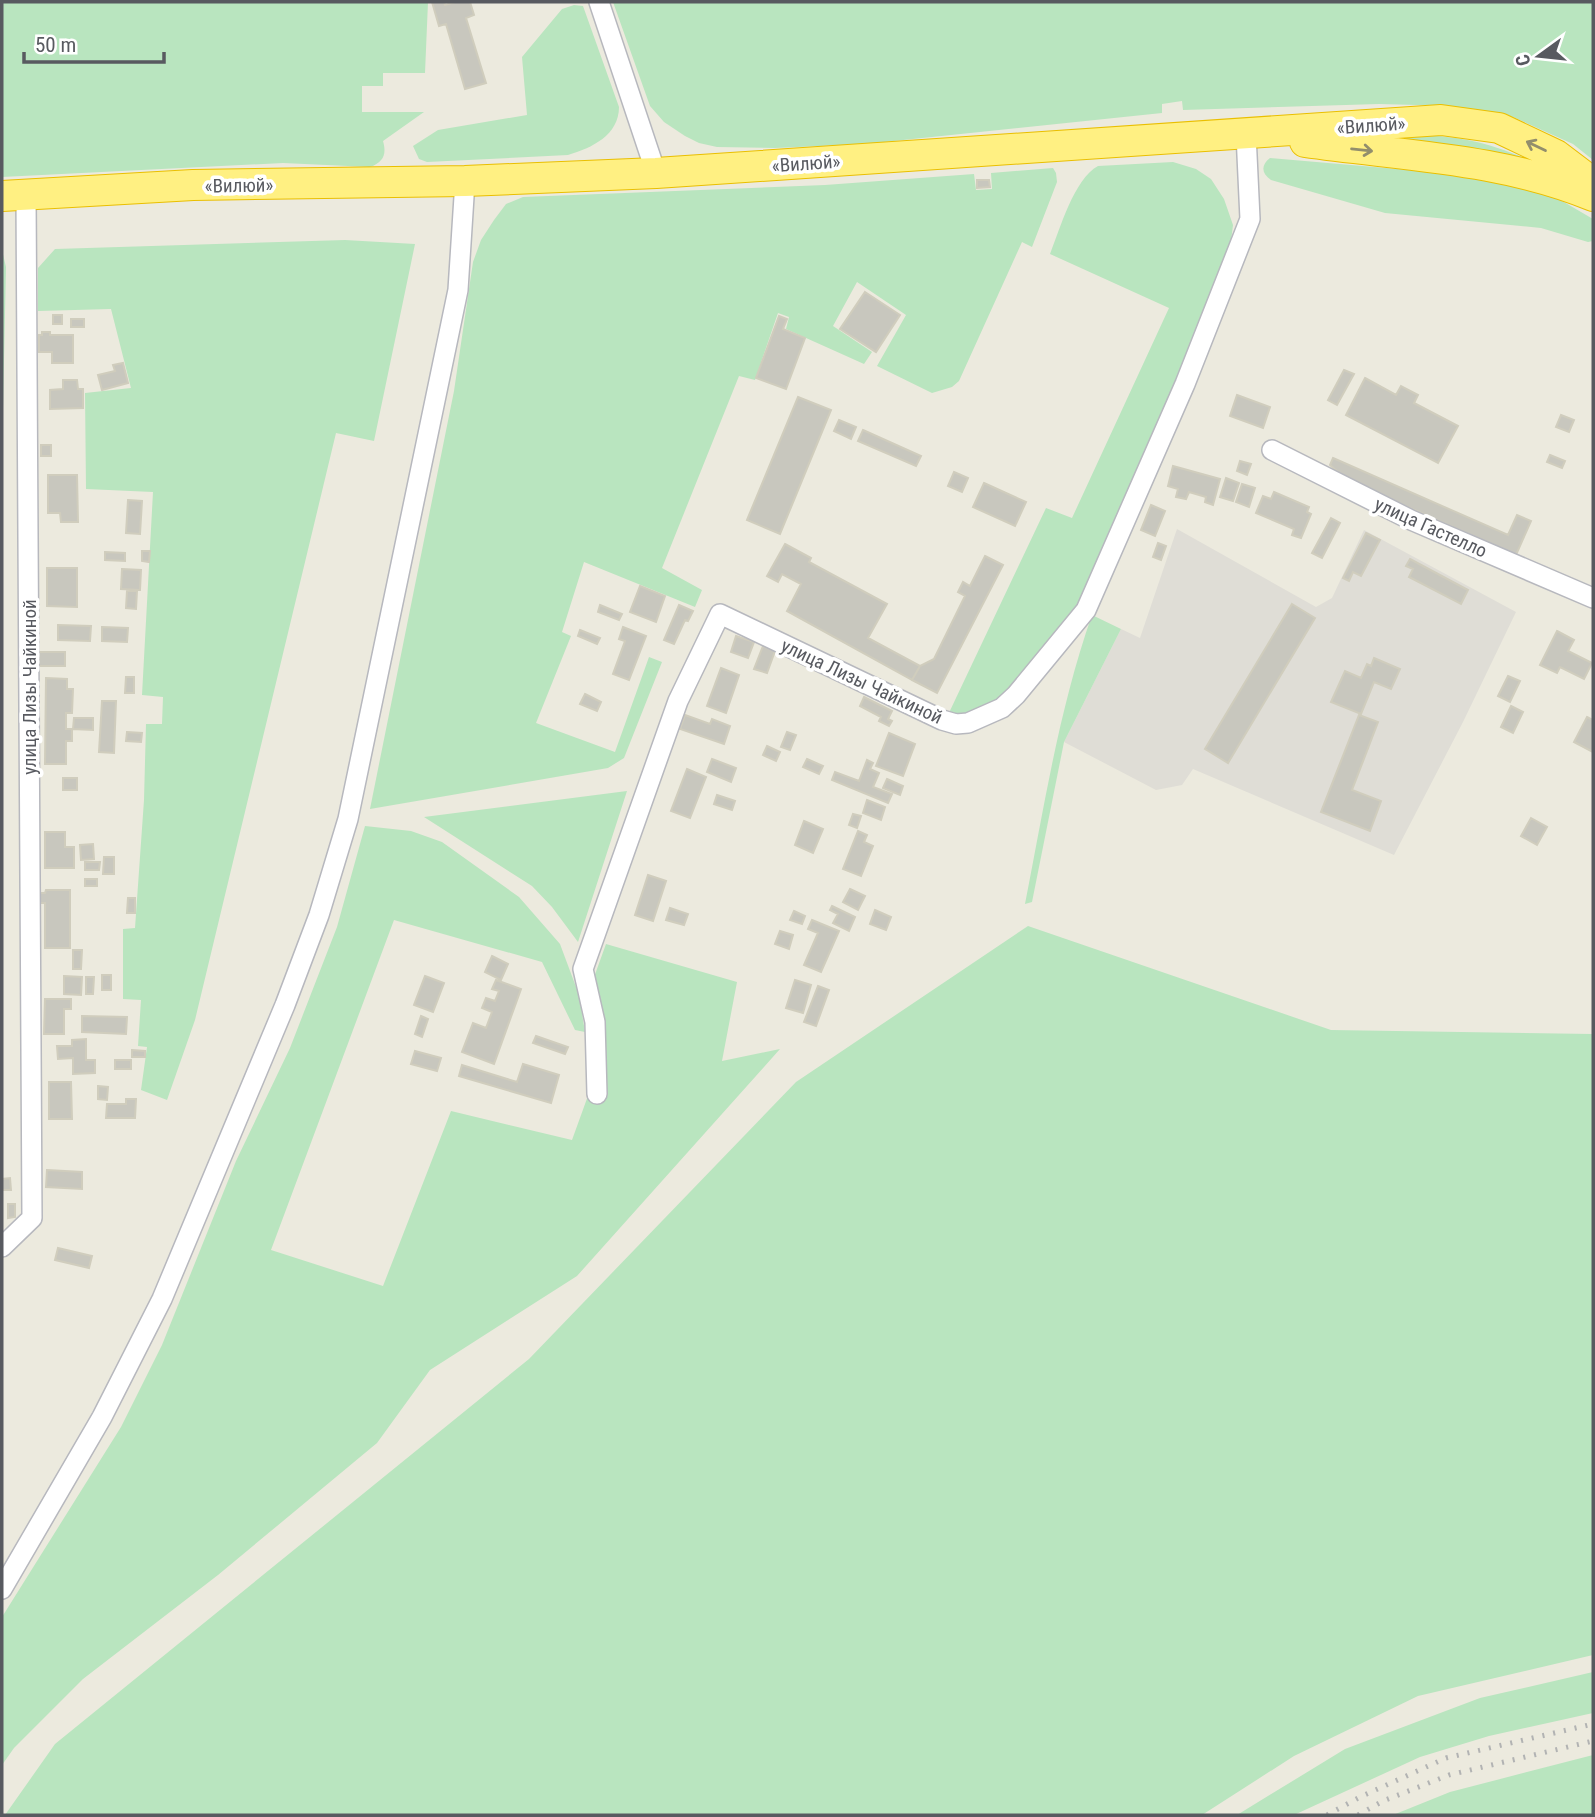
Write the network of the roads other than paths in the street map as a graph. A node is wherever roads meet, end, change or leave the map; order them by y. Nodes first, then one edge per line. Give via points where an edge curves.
1 (599, 2) edge
2 (1246, 134) junction
3 (656, 173) junction
4 (465, 181) junction
5 (1593, 183) edge
6 (14, 196) edge
7 (1593, 196) edge
8 (1272, 450) dead end
9 (1593, 598) edge
10 (597, 1094) dead end
11 (2, 1247) edge
12 (2, 1589) edge

1 - 3 street
2 - 3 highway, «Вилюй»
5 -> 2 highway, «Вилюй» via 1556,155 1499,128 1441,120
2 -> 7 highway via 1454,159 1552,181
2 - 10 street, улица Лизы Чайкиной via 1250,219 1185,384 1086,610 1002,708 968,723 942,720 720,614 678,701 583,969 595,1022
3 - 4 highway, «Вилюй»
4 - 6 highway, «Вилюй» via 193,185
4 - 12 street via 458,290 348,819 319,915 162,1299 102,1417
6 - 11 street, улица Лизы Чайкиной via 32,1218
8 - 9 street, улица Гастелло via 1411,520

